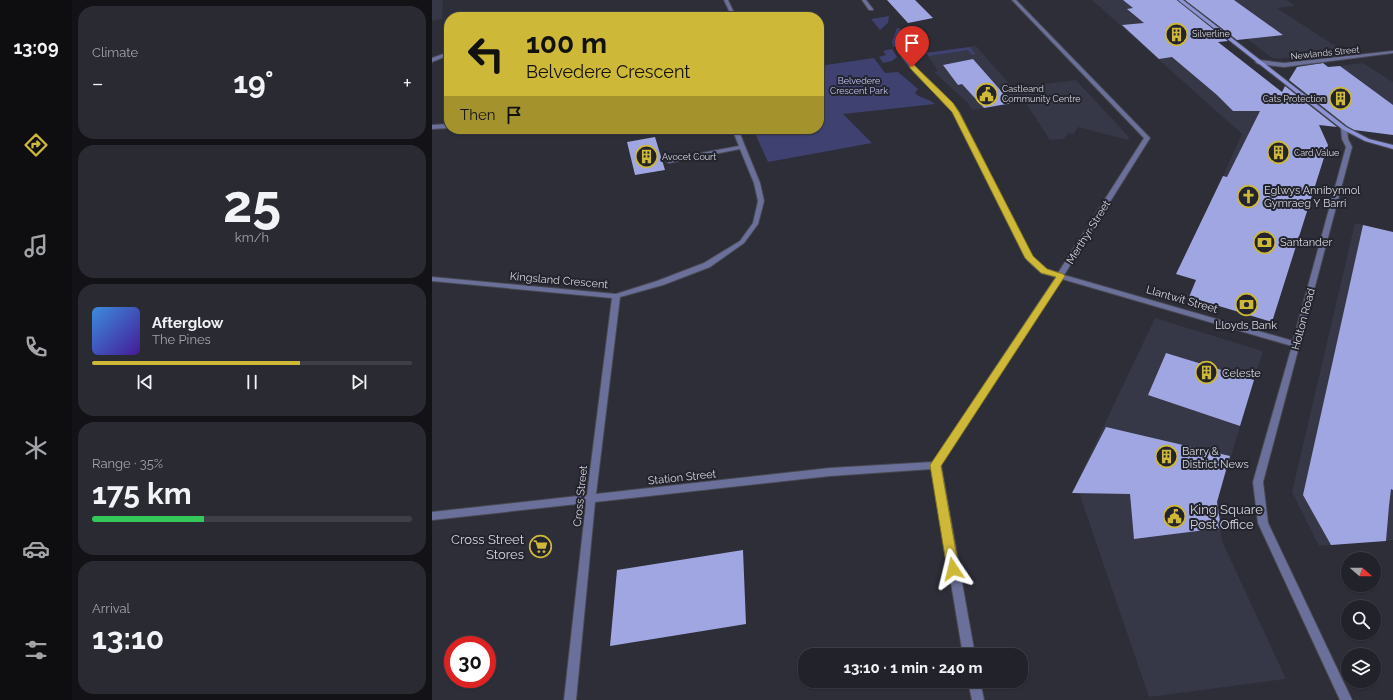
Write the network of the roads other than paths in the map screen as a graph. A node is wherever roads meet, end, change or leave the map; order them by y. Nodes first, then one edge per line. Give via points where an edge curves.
1 (726, 0) edge
2 (864, 0) edge
3 (1014, 0) edge
4 (1180, 0) edge
5 (871, 9) dead end
6 (732, 12) edge
7 (1393, 52) edge
8 (444, 55) edge
9 (906, 57) dead end
10 (432, 60) edge
11 (1258, 62) junction
12 (444, 126) edge
13 (432, 127) edge
14 (1344, 128) junction
15 (737, 134) edge
16 (1393, 146) edge
17 (742, 147) junction
18 (669, 161) dead end
19 (1060, 276) junction
20 (432, 279) edge
21 (616, 296) junction
22 (1296, 345) junction
23 (936, 465) junction
24 (591, 499) junction
25 (432, 516) edge
26 (968, 648) edge
27 (975, 688) edge
28 (570, 700) edge
29 (978, 700) edge
30 (1346, 700) edge

1 - 6 street
2 - 5 street
3 - 19 street, Merthyr Street via 1147,138
4 - 11 main road
7 - 11 street, Newlands Street via 1284,65
8 - 10 street
9 - 19 street, Llantwit Street via 956,112 1029,258 1044,271
11 - 14 main road
12 - 13 street
14 - 16 main road via 1355,136 1371,142
14 - 22 street, Holton Road via 1349,147
15 - 17 street, Kingsland Crescent
17 - 18 street
17 - 21 street, Kingsland Crescent via 757,183 761,201 756,223 742,242 707,265
19 - 22 street, Llantwit Street
19 - 23 street, Merthyr Street
20 - 21 street, Kingsland Crescent
21 - 24 street, Cross Street
22 - 30 street, Holton Road via 1258,482 1263,524
23 - 24 street, Station Street via 830,472
23 - 26 street
24 - 25 street, Station Street
24 - 28 street, Cross Street
27 - 29 street

